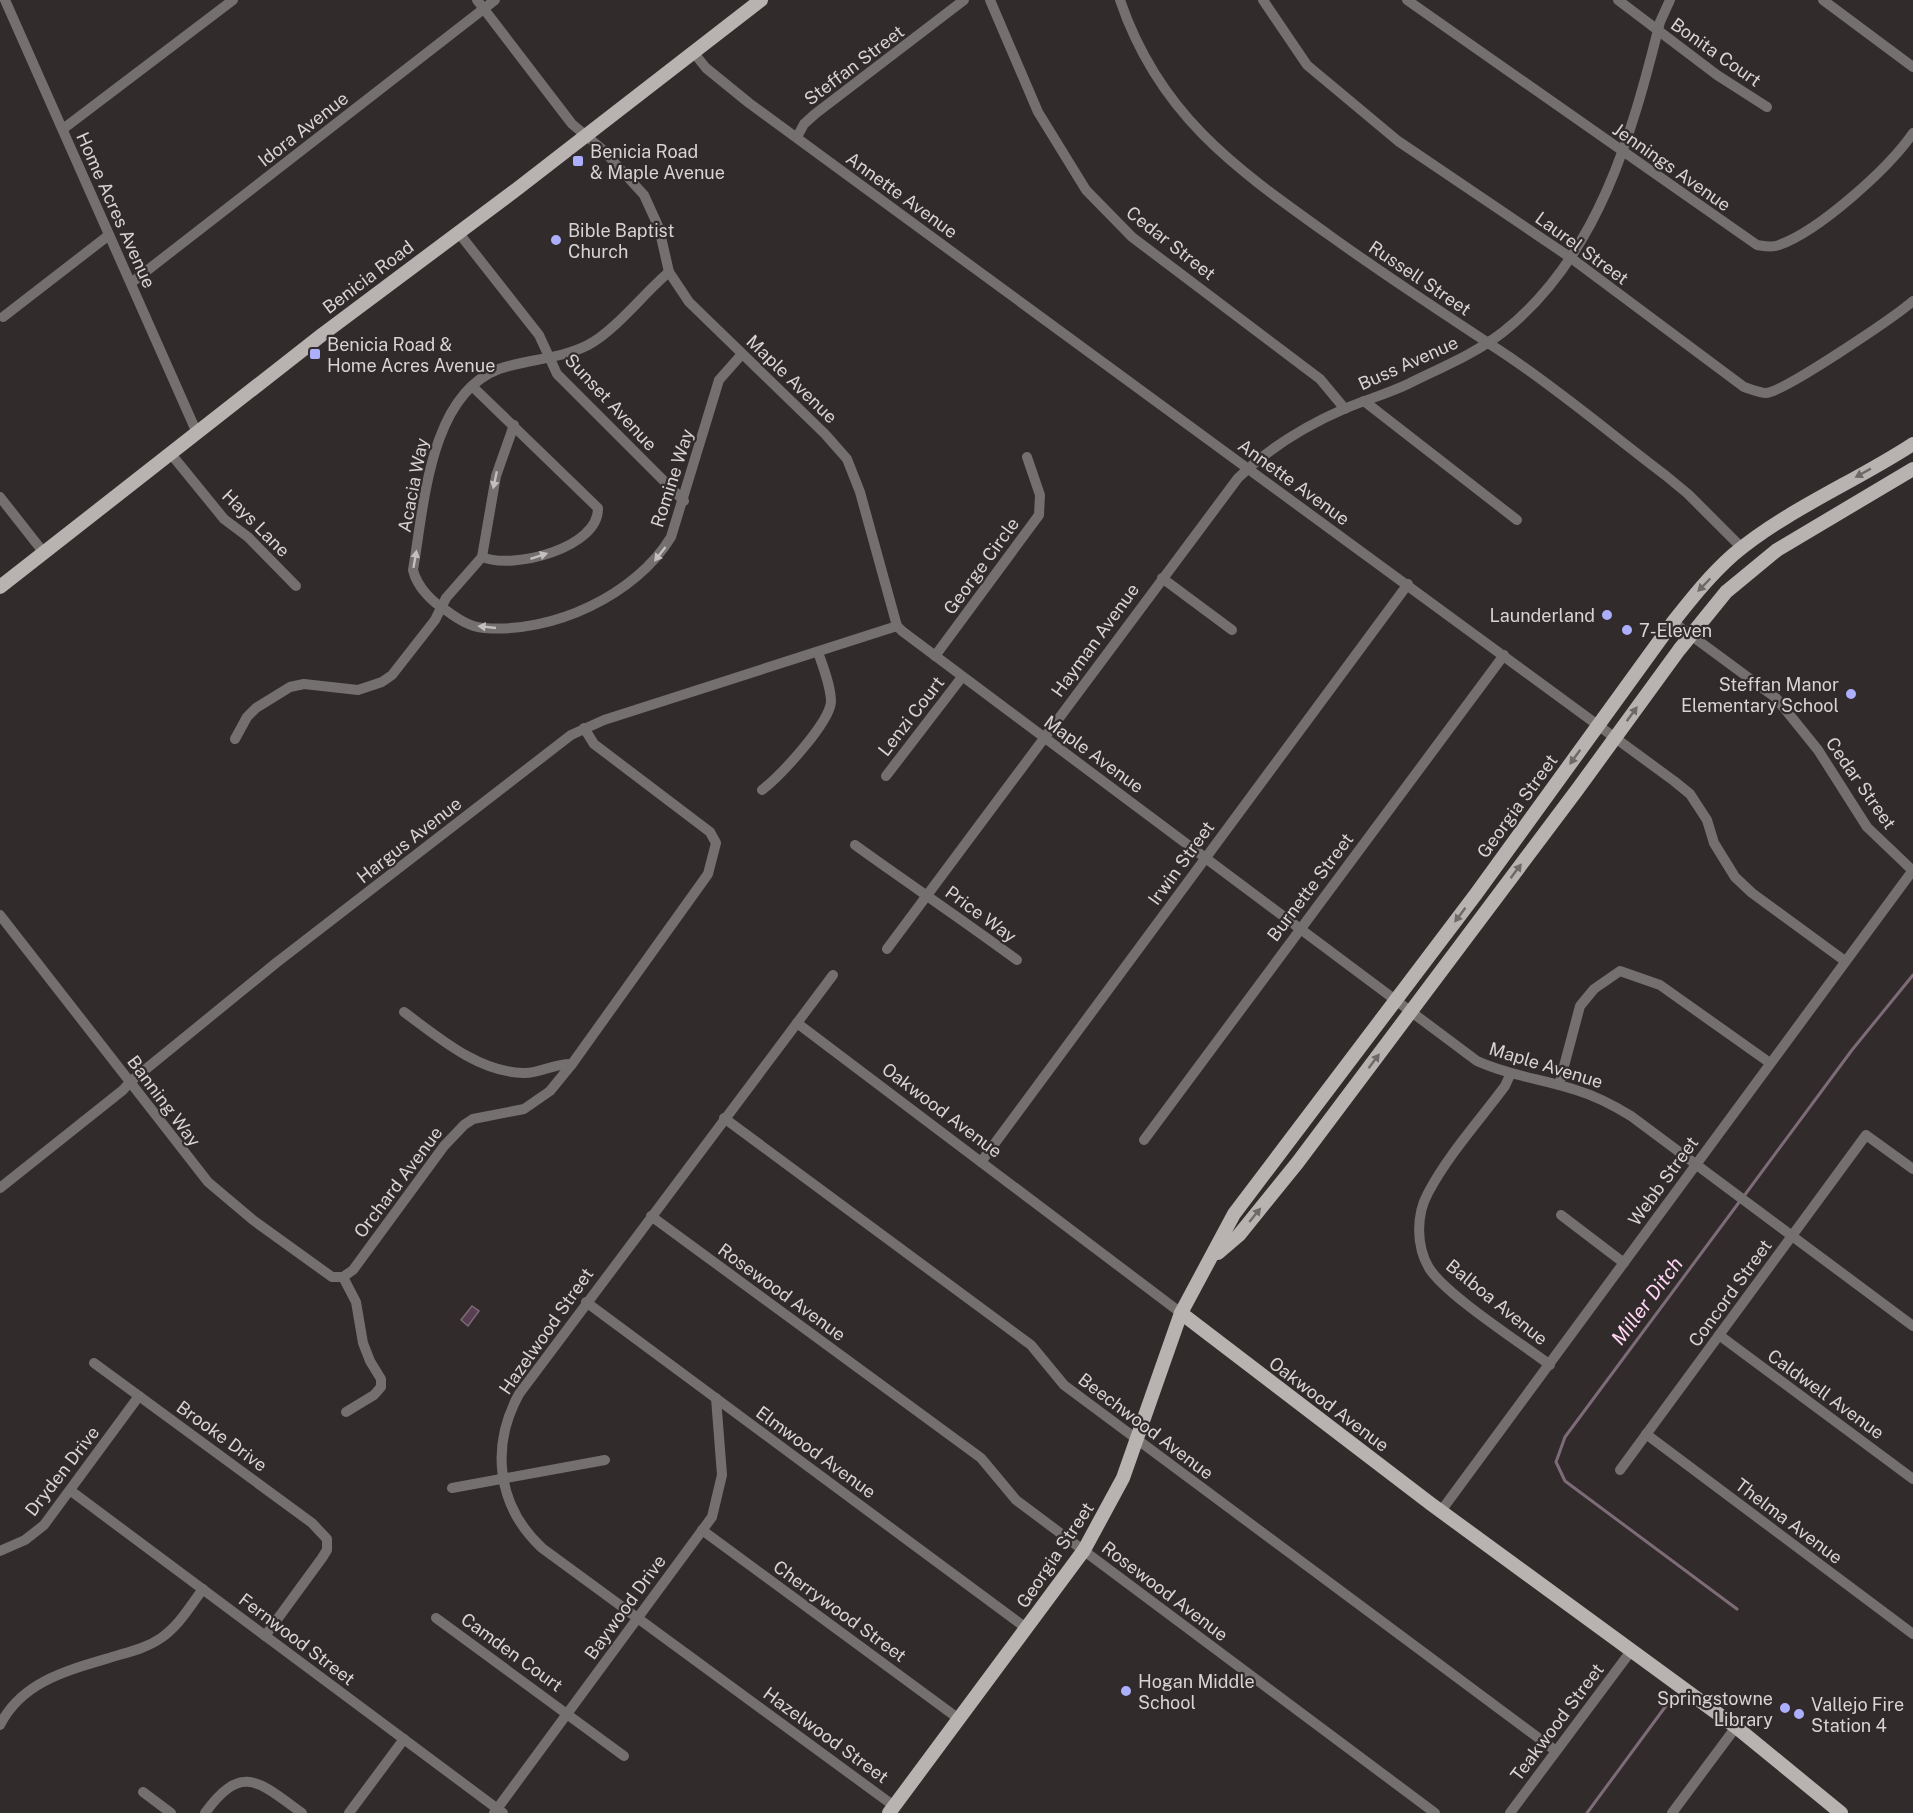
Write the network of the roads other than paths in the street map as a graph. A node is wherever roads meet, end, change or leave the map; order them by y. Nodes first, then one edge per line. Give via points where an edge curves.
1 (4, 0) edge
2 (233, 0) edge
3 (495, 0) edge
4 (761, 0) edge
5 (964, 0) edge
6 (990, 0) edge
7 (1120, 0) edge
8 (1263, 0) edge
9 (1407, 0) edge
10 (1618, 0) edge
11 (1670, 0) edge
12 (1823, 0) edge
13 (480, 4) edge
14 (1658, 31) junction
15 (694, 53) junction
16 (1913, 67) edge
17 (1767, 107) dead end
18 (63, 129) junction
19 (1913, 133) edge
20 (584, 136) junction
21 (797, 137) junction
22 (1622, 151) junction
23 (458, 232) junction
24 (109, 235) junction
25 (1571, 258) junction
26 (669, 272) junction
27 (131, 283) junction
28 (1913, 301) edge
29 (3, 317) dead end
30 (1486, 343) junction
31 (742, 354) junction
32 (548, 357) junction
33 (473, 387) junction
34 (1364, 401) junction
35 (1345, 409) junction
36 (514, 425) junction
37 (198, 433) junction
38 (1913, 444) edge
39 (171, 454) junction
40 (1027, 457) dead end
41 (1248, 469) junction
42 (1913, 469) edge
43 (0, 497) edge
44 (684, 501) junction
45 (1517, 520) dead end
46 (1742, 548) junction
47 (44, 553) junction
48 (482, 557) junction
49 (1162, 578) junction
50 (1408, 584) junction
51 (296, 586) dead end
52 (0, 587) edge
53 (440, 607) junction
54 (1673, 622) junction
55 (897, 626) junction
56 (1232, 630) dead end
57 (1691, 634) junction
58 (818, 652) junction
59 (1504, 655) junction
60 (935, 657) junction
61 (962, 677) junction
62 (1598, 725) junction
63 (584, 728) junction
64 (1044, 738) junction
65 (1615, 738) junction
66 (235, 739) dead end
67 (886, 776) dead end
68 (762, 790) dead end
69 (855, 845) dead end
70 (1206, 858) junction
71 (1913, 871) edge
72 (925, 896) junction
73 (0, 915) edge
74 (1300, 929) junction
75 (887, 949) dead end
76 (1017, 960) dead end
77 (1845, 962) junction
78 (833, 975) dead end
79 (1396, 1000) junction
80 (1412, 1011) junction
81 (404, 1012) dead end
82 (797, 1023) junction
83 (1770, 1063) junction
84 (572, 1064) junction
85 (1510, 1075) junction
86 (130, 1082) junction
87 (1559, 1085) junction
88 (724, 1118) junction
89 (1144, 1140) dead end
90 (981, 1162) junction
91 (1696, 1164) junction
92 (1913, 1169) edge
93 (0, 1188) edge
94 (1561, 1215) dead end
95 (651, 1216) junction
96 (1792, 1236) junction
97 (1214, 1256) junction
98 (1624, 1263) junction
99 (337, 1277) junction
100 (586, 1302) junction
101 (1181, 1313) junction
102 (1913, 1326) edge
103 (1719, 1335) junction
104 (94, 1363) dead end
105 (1550, 1365) junction
106 (139, 1396) junction
107 (716, 1398) junction
108 (346, 1412) dead end
109 (1646, 1434) junction
110 (1136, 1439) junction
111 (605, 1460) dead end
112 (1620, 1470) dead end
113 (504, 1479) junction
114 (1913, 1479) edge
115 (452, 1488) dead end
116 (71, 1491) junction
117 (1442, 1511) junction
118 (702, 1530) junction
119 (1084, 1550) junction
120 (0, 1551) edge
121 (203, 1589) junction
122 (436, 1617) dead end
123 (638, 1617) junction
124 (1026, 1628) junction
125 (1913, 1634) edge
126 (265, 1636) junction
127 (1631, 1651) junction
128 (567, 1714) junction
129 (959, 1719) junction
130 (0, 1725) edge
131 (1736, 1727) junction
132 (404, 1739) junction
133 (1556, 1751) junction
134 (624, 1756) dead end
135 (144, 1792) dead end
136 (891, 1810) edge
137 (498, 1812) edge
138 (171, 1813) edge
139 (205, 1813) edge
140 (302, 1813) edge
141 (350, 1813) edge
142 (1435, 1813) edge
143 (1510, 1813) edge
144 (1672, 1813) edge
145 (1841, 1813) edge

1 - 18 street, Home Acres Avenue
2 - 18 street
3 - 13 street, Idora Avenue
4 - 15 main road, Benicia Road
5 - 21 street, Steffan Street via 815,114
6 - 35 street, Cedar Street via 1038,112 1086,190 1132,237 1320,379
7 - 30 street, Russell Street via 1143,54 1178,109 1220,153 1277,198
8 - 25 street, Laurel Street via 1307,65 1370,118
9 - 22 street, Jennings Avenue
10 - 14 street, Bonita Court
11 - 14 street, Buss Avenue
12 - 16 street
13 - 20 street, Maple Avenue
13 - 27 street, Idora Avenue
14 - 17 street, Bonita Court
14 - 22 street, Buss Avenue
15 - 20 main road, Benicia Road
15 - 21 street, Annette Avenue via 706,68
18 - 24 street, Home Acres Avenue
19 - 22 street, Jennings Avenue via 1882,168 1827,216 1777,246 1757,245
20 - 23 main road, Benicia Road
20 - 26 street, Maple Avenue via 602,149 644,195 659,228
21 - 41 street, Annette Avenue
22 - 25 street, Buss Avenue via 1600,206
23 - 32 street, Sunset Avenue via 539,335
23 - 37 main road, Benicia Road
24 - 27 street, Home Acres Avenue
24 - 29 street
25 - 28 street, Laurel Street via 1719,370 1744,387 1766,393 1818,365
25 - 30 street, Buss Avenue via 1534,304
26 - 31 street, Maple Avenue via 689,302
26 - 32 street, Acacia Way via 587,345
27 - 37 street, Home Acres Avenue
30 - 34 street, Buss Avenue via 1468,355
30 - 46 street, Russell Street via 1665,475
31 - 44 street, Romine Way via 719,380
31 - 55 street, Maple Avenue via 847,459
32 - 33 street, Acacia Way via 497,370
32 - 44 street, Sunset Avenue via 557,374
33 - 36 street
53 -> 33 street, Acacia Way via 416,582 413,570 439,436 449,413
34 - 35 street, Buss Avenue
34 - 45 street
35 - 41 street, Buss Avenue via 1292,436
36 -> 48 street via 496,476
48 -> 36 street via 507,562 533,558 586,533 598,518 598,508
37 - 39 main road, Benicia Road
38 -> 46 main road, Georgia Street via 1819,497
39 - 47 main road, Benicia Road
39 - 51 street, Hays Lane via 224,519 248,537
40 - 60 street, George Circle via 1040,495 1038,515
41 - 49 street, Hayman Avenue
41 - 50 street, Annette Avenue
42 - 57 main road, Georgia Street via 1755,566 1726,592
43 - 47 street
44 -> 53 street, Romine Way via 671,537 652,563 586,607 559,619 483,628
46 -> 54 main road, Georgia Street via 1698,590
47 - 52 main road, Benicia Road
48 - 53 street
49 - 56 street
49 - 64 street, Hayman Avenue
50 - 59 street, Annette Avenue
50 - 70 street, Irwin Street
53 - 66 street via 435,620 392,675 382,682 358,690 304,684 290,687 256,708
54 - 57 street, Cedar Street
54 - 62 main road, Georgia Street
55 - 58 street, Hargus Avenue
55 - 60 street, Maple Avenue
65 -> 57 main road, Georgia Street
57 - 71 street, Cedar Street via 1776,698 1818,750 1867,827
58 - 63 street, Hargus Avenue
58 - 68 street via 829,688 830,708 780,777
59 - 62 street, Annette Avenue
59 - 74 street, Burnette Street
60 - 61 street, Maple Avenue
61 - 64 street, Maple Avenue
61 - 67 street, Lenzi Court
62 - 65 street, Annette Avenue
62 -> 79 main road, Georgia Street
63 - 84 street, Orchard Avenue via 594,744 710,832 716,853 708,874
63 - 86 street, Hargus Avenue via 276,963
64 - 70 street, Maple Avenue
64 - 72 street, Hayman Avenue
65 - 77 street, Annette Avenue via 1690,794 1735,878
80 -> 65 main road, Georgia Street
69 - 72 street, Price Way
70 - 74 street, Maple Avenue
70 - 90 street, Irwin Street
71 - 77 street, Webb Street
72 - 75 street, Hayman Avenue
72 - 76 street, Price Way via 940,902
73 - 86 street, Banning Way
74 - 79 street, Maple Avenue
74 - 89 street, Burnette Street
77 - 83 street, Webb Street
78 - 82 street, Hazelwood Street
79 - 80 street, Maple Avenue
79 - 97 main road, Georgia Street via 1234,1214
80 - 85 street, Maple Avenue via 1478,1061
97 -> 80 main road, Georgia Street via 1262,1208
81 - 84 street via 459,1052 492,1066 525,1074 560,1063
82 - 88 street, Hazelwood Street
82 - 90 street, Oakwood Avenue
83 - 87 street via 1660,985 1620,970 1594,988 1580,1006
83 - 91 street, Webb Street
84 - 99 street, Orchard Avenue via 550,1091 524,1109 473,1119 464,1125 444,1146 353,1270
85 - 87 street, Maple Avenue
85 - 105 street, Balboa Avenue via 1427,1194 1419,1222 1419,1241 1429,1268 1451,1291
86 - 93 street, Hargus Avenue
86 - 99 street, Banning Way via 208,1182 253,1220
87 - 91 street, Maple Avenue via 1605,1100
88 - 95 street, Hazelwood Street
88 - 110 street, Beechwood Avenue via 1031,1345 1064,1385
90 - 101 street, Oakwood Avenue
91 - 96 street, Maple Avenue
91 - 98 street, Webb Street
92 - 96 street, Concord Street via 1866,1135
94 - 98 street
95 - 100 street, Hazelwood Street
95 - 119 street, Rosewood Avenue via 981,1458 1016,1500
96 - 102 street, Maple Avenue
96 - 103 street, Concord Street
97 - 101 main road, Georgia Street
98 - 105 street, Webb Street
99 - 108 street via 360,1314 363,1343 381,1379 381,1387 374,1395
100 - 107 street, Elmwood Avenue
100 - 113 street, Hazelwood Street via 510,1411 500,1449
101 - 110 main road, Georgia Street
101 - 117 main road, Oakwood Avenue
103 - 109 street, Concord Street
103 - 114 street, Caldwell Avenue
104 - 106 street, Brooke Drive
105 - 117 street, Webb Street
106 - 116 street, Dryden Drive
106 - 126 street, Brooke Drive via 312,1523 327,1539 322,1558
107 - 118 street, Baywood Drive via 722,1475 711,1517
107 - 124 street, Elmwood Avenue
109 - 112 street, Concord Street
109 - 125 street, Thelma Avenue
110 - 119 main road, Georgia Street via 1111,1503
110 - 133 street, Beechwood Avenue
111 - 113 street
113 - 115 street
113 - 123 street, Hazelwood Street via 505,1490 526,1533
116 - 120 street, Dryden Drive via 44,1525 25,1540
116 - 121 street, Fernwood Street
117 - 127 main road, Oakwood Avenue
118 - 123 street, Baywood Drive
118 - 129 street, Cherrywood Street
119 - 124 main road, Georgia Street
119 - 142 street, Rosewood Avenue
121 - 126 street, Fernwood Street
121 - 130 street via 162,1638 146,1647 47,1678 25,1691
122 - 128 street, Camden Court
123 - 128 street, Baywood Drive
123 - 136 street, Hazelwood Street
124 - 129 main road, Georgia Street
126 - 132 street, Fernwood Street
127 - 131 main road, Oakwood Avenue
127 - 133 street, Teakwood Street
128 - 134 street, Camden Court
128 - 137 street, Baywood Drive
129 - 136 main road, Georgia Street
131 - 144 street
131 - 145 main road, Oakwood Avenue
132 - 137 street, Fernwood Street
132 - 141 street
133 - 143 street, Teakwood Street
135 - 138 street
139 - 140 street via 224,1789 243,1781 263,1785

